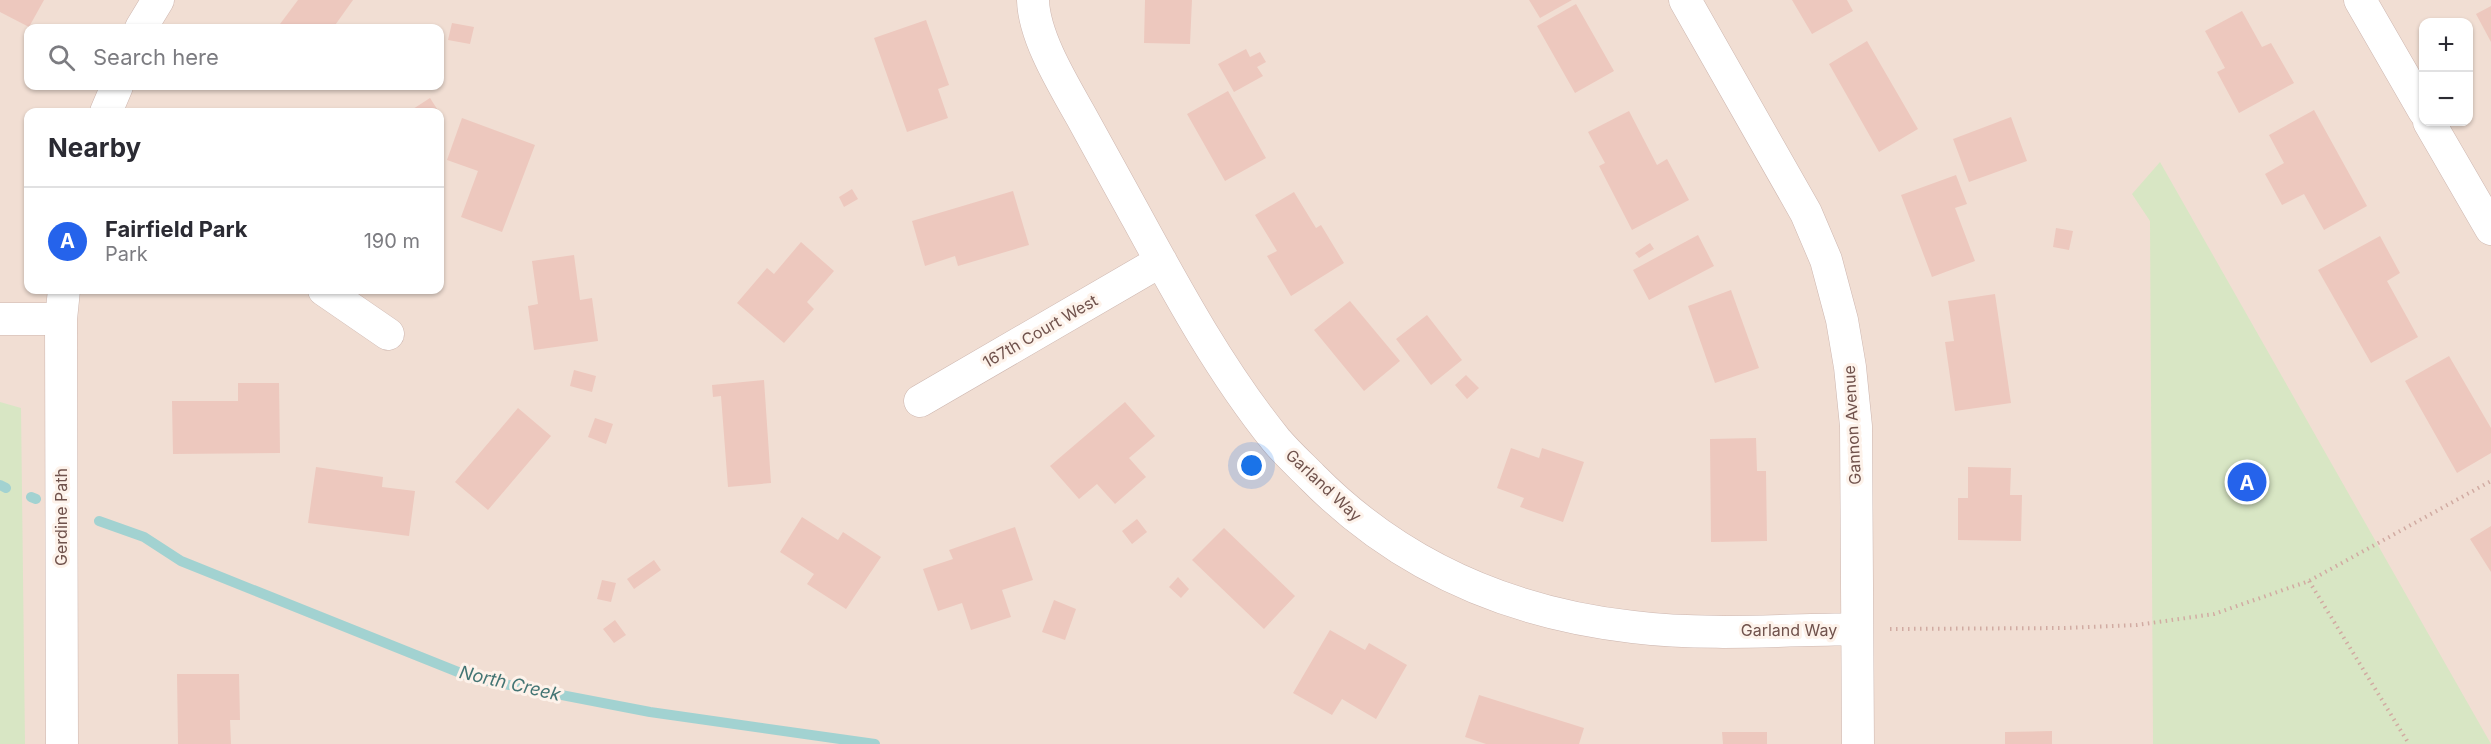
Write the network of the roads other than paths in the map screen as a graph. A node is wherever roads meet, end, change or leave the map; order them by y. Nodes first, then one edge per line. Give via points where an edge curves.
1 (158, 0) edge
2 (1033, 0) edge
3 (1685, 0) edge
4 (2360, 0) edge
5 (143, 24) edge
6 (115, 90) edge
7 (2419, 102) edge
8 (108, 108) edge
9 (2432, 126) edge
10 (2491, 229) edge
11 (1161, 261) junction
12 (330, 294) edge
13 (62, 304) edge
14 (0, 319) edge
15 (388, 334) dead end
16 (920, 401) dead end
17 (1857, 629) junction
18 (62, 744) edge
19 (1858, 744) edge

1 - 5 street
2 - 11 street, Garland Way via 1052,63
3 - 17 street, Gannon Avenue via 1806,213 1826,260 1844,332 1856,426
4 - 7 street
6 - 8 street
9 - 10 street
11 - 16 street, 167th Court West
11 - 17 street, Garland Way via 1241,394 1278,442 1331,496 1382,537 1453,579 1518,604 1634,628
12 - 15 street
13 - 14 street
13 - 18 street, Gerdine Path
17 - 19 street, Gannon Avenue

